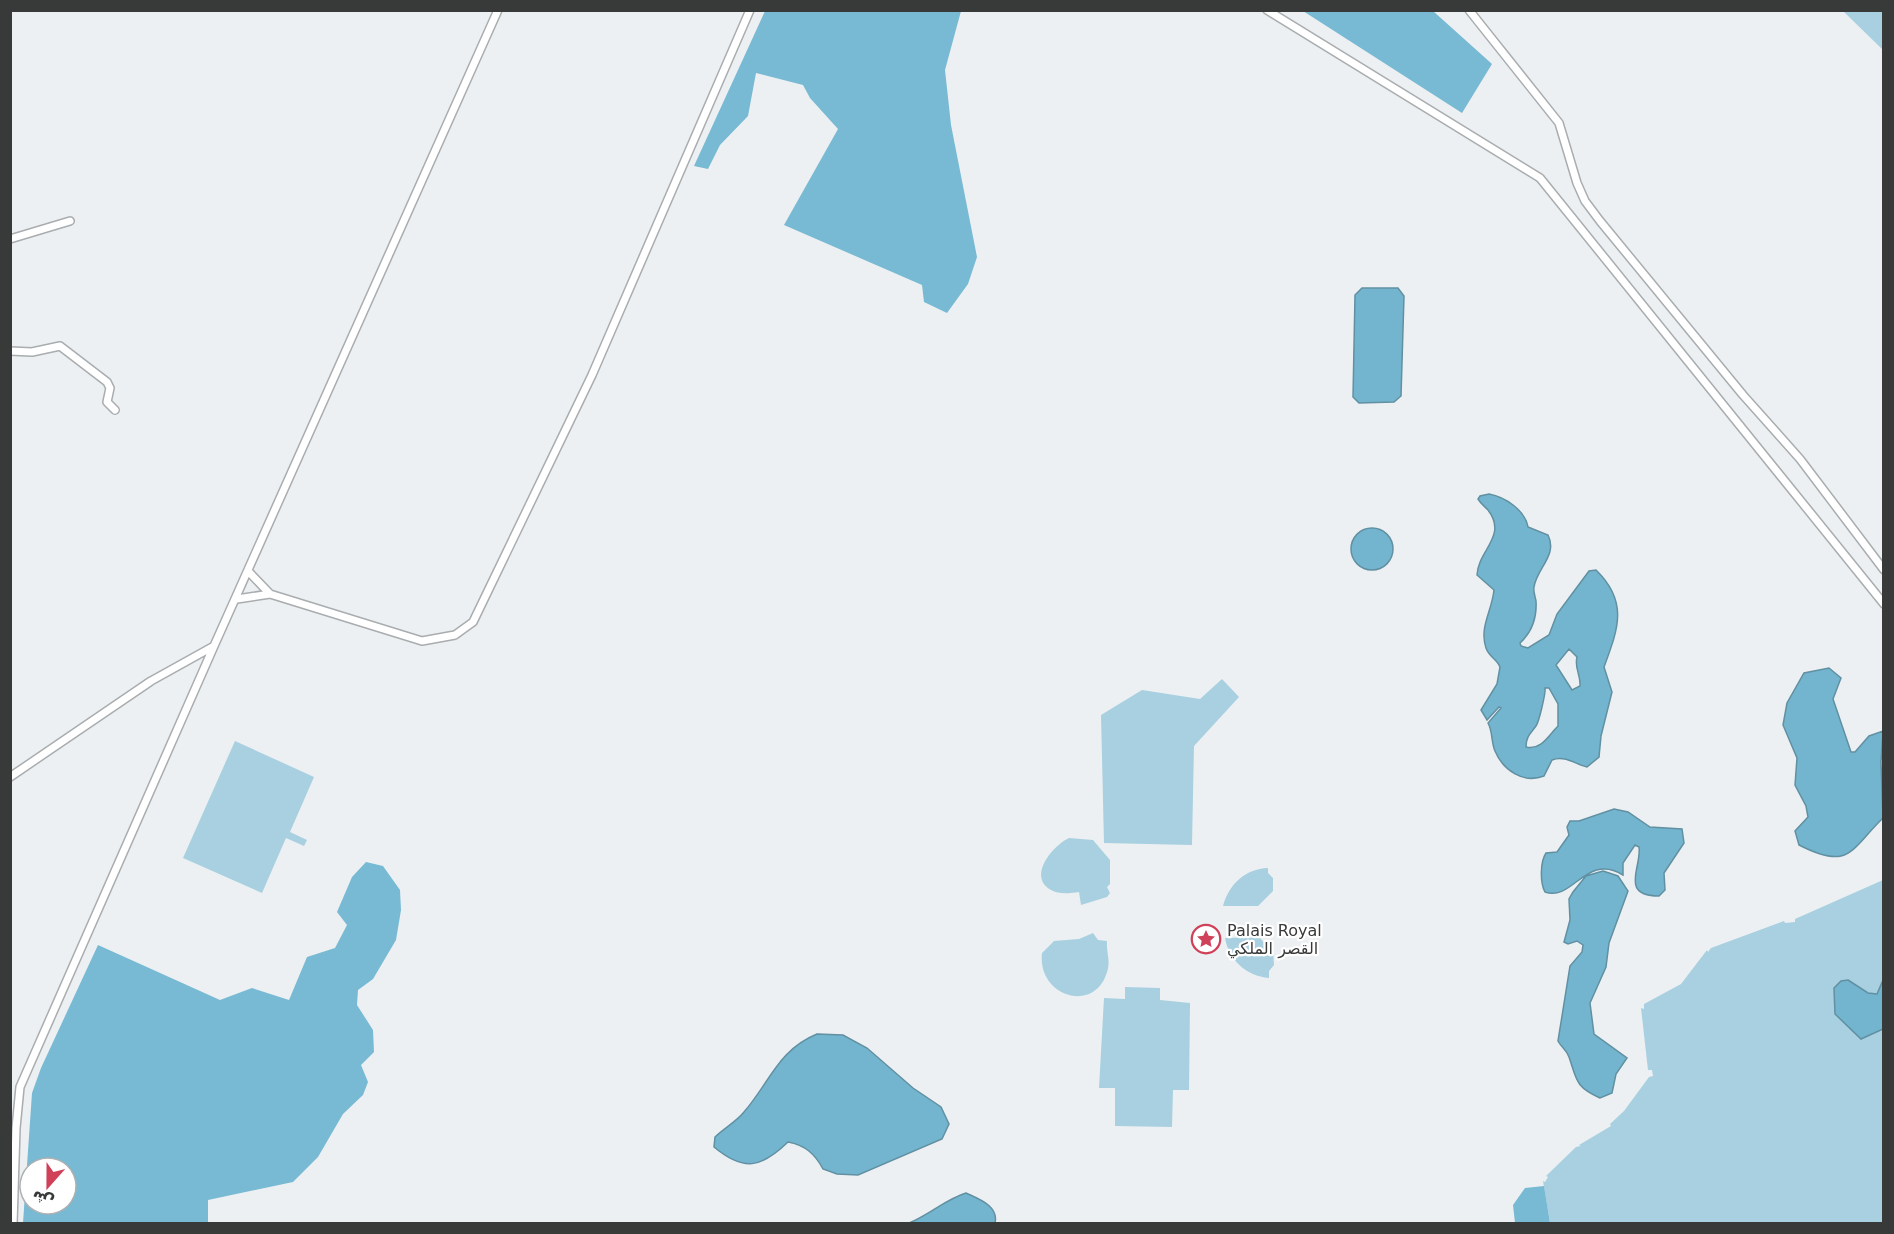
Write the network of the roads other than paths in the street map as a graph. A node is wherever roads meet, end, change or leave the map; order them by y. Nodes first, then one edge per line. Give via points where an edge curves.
1 (498, 10) edge
2 (750, 10) edge
3 (1267, 10) edge
4 (1469, 10) edge
5 (70, 221) dead end
6 (10, 239) edge
7 (10, 351) edge
8 (115, 410) dead end
9 (1884, 570) edge
10 (249, 572) junction
11 (270, 594) junction
12 (237, 599) junction
13 (1884, 604) edge
14 (214, 646) junction
15 (10, 777) edge
16 (13, 1224) edge

1 - 10 street
2 - 11 street via 592,375 473,622 455,635 422,641
3 - 13 street via 1540,178
4 - 9 street via 1559,123 1581,192 1600,221 1800,459
5 - 6 street
7 - 8 street via 32,352 60,346 106,382 110,388 107,402
10 - 11 street
10 - 12 street
11 - 12 street
12 - 14 street
14 - 15 street via 151,681
14 - 16 street via 20,1087

